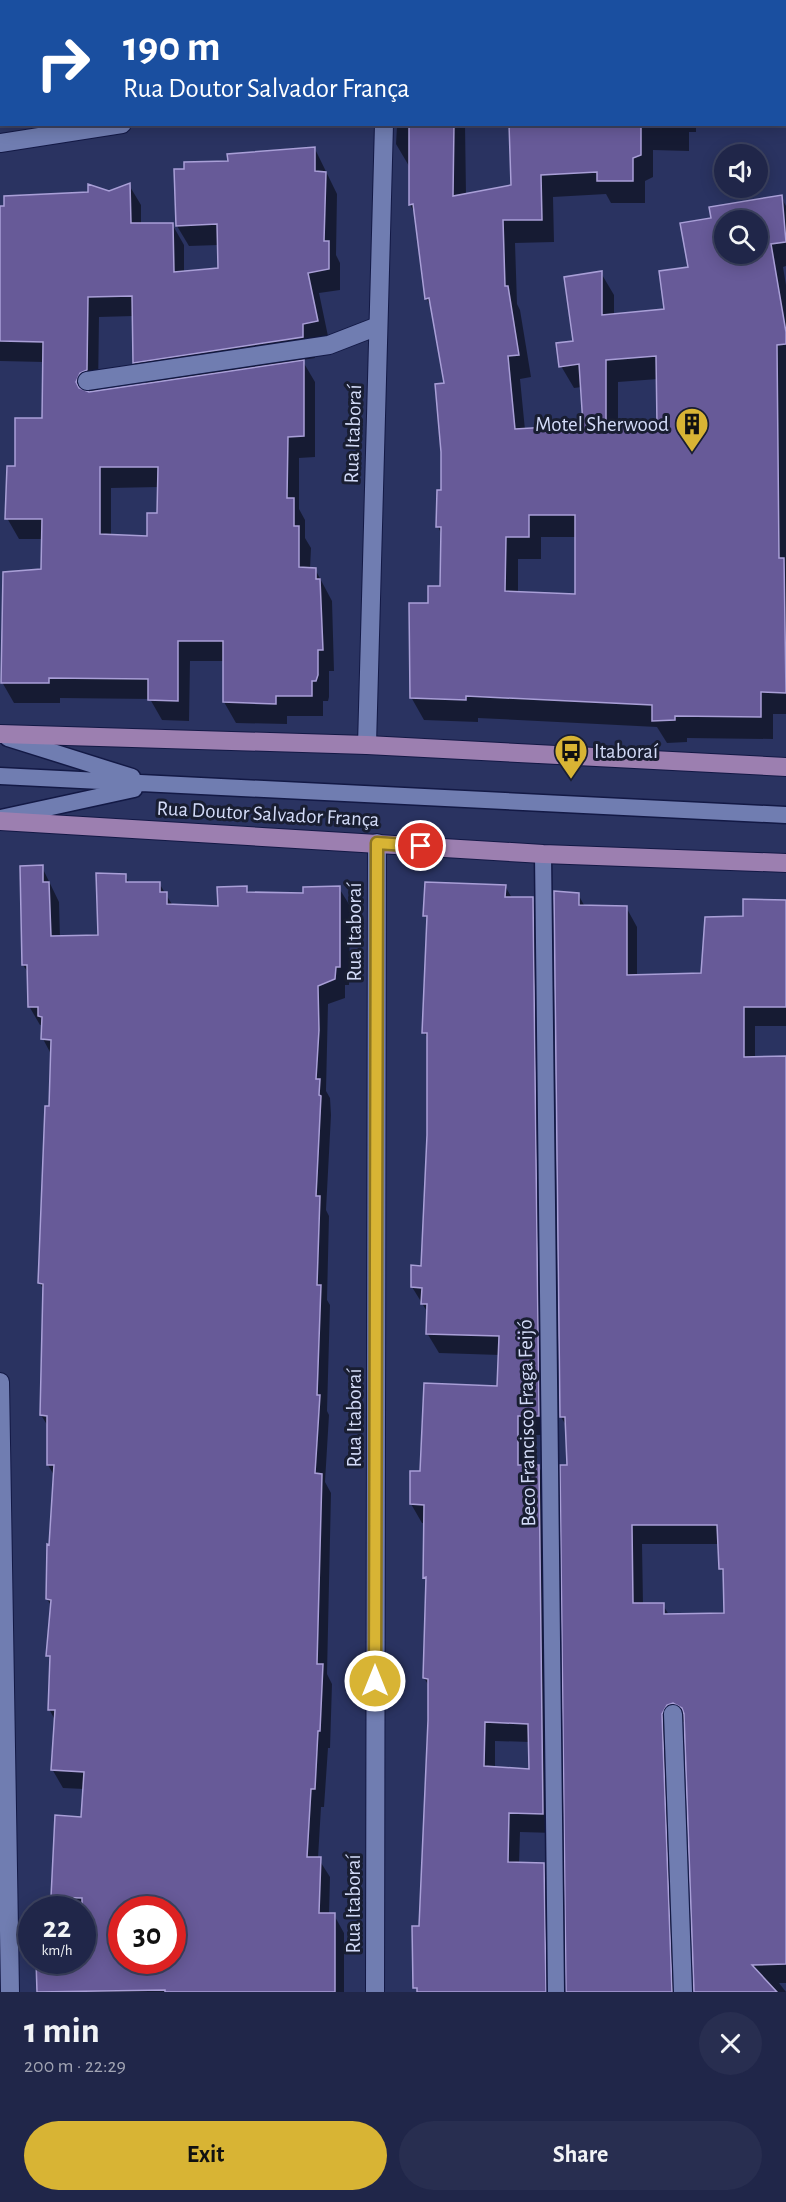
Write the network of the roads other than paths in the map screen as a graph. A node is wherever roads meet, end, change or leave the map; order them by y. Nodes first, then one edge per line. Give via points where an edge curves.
1 (109, 126) edge
2 (384, 126) edge
3 (0, 143) edge
4 (378, 326) junction
5 (87, 381) dead end
6 (0, 734) edge
7 (367, 745) junction
8 (786, 767) edge
9 (0, 776) edge
10 (156, 785) junction
11 (786, 815) edge
12 (0, 820) edge
13 (377, 843) junction
14 (543, 854) junction
15 (786, 863) edge
16 (0, 1382) edge
17 (673, 1714) dead end
18 (10, 1992) edge
19 (375, 1992) edge
20 (556, 1992) edge
21 (683, 1992) edge

1 - 3 street
2 - 4 street, Rua Itaboraí
4 - 5 street via 329,345
4 - 7 street, Rua Itaboraí
6 - 7 main road
6 - 10 lane
7 - 8 main road
9 - 10 lane
10 - 11 lane
10 - 12 lane
12 - 13 main road, Rua Doutor Salvador França
13 - 14 main road, Rua Doutor Salvador França
13 - 19 street, Rua Itaboraí
14 - 15 main road, Rua Doutor Salvador França
14 - 20 lane, Beco Francisco Fraga Feijó
16 - 18 street
17 - 21 street

